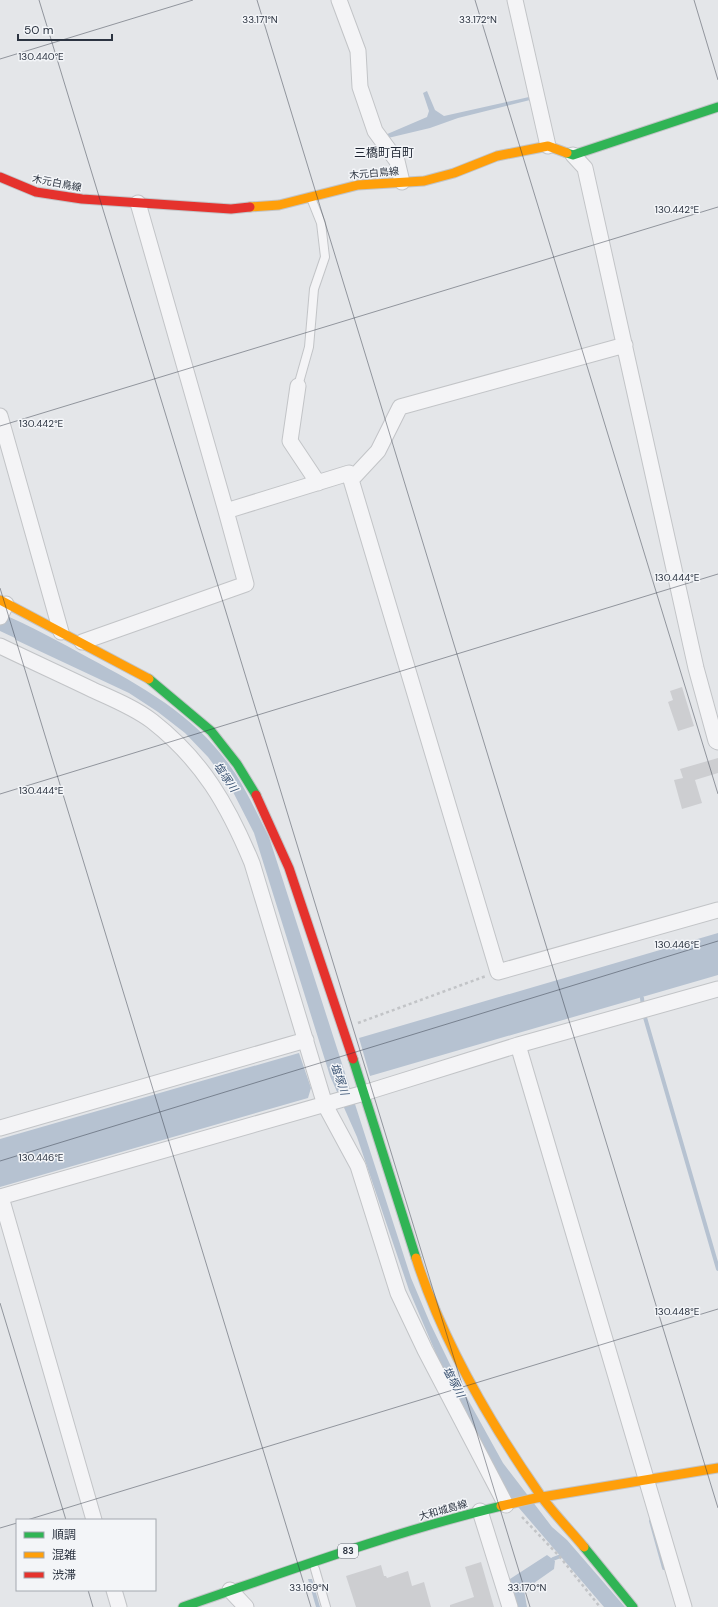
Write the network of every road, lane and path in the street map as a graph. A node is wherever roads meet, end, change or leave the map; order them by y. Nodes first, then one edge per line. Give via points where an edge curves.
1 (339, 0) edge
2 (515, 0) edge
3 (718, 107) edge
4 (548, 146) junction
5 (573, 155) junction
6 (0, 177) edge
7 (402, 182) junction
8 (311, 198) junction
9 (138, 203) junction
10 (625, 344) junction
11 (298, 386) joint
12 (0, 416) edge
13 (351, 480) junction
14 (318, 483) junction
15 (226, 511) junction
16 (2, 607) edge
17 (61, 632) junction
18 (82, 642) junction
19 (0, 646) edge
20 (718, 742) edge
21 (718, 910) edge
22 (498, 972) junction
23 (718, 989) edge
24 (343, 1028) junction
25 (306, 1040) junction
26 (518, 1045) junction
27 (364, 1093) junction
28 (325, 1105) junction
29 (0, 1128) edge
30 (0, 1197) edge
31 (718, 1468) edge
32 (648, 1479) junction
33 (539, 1498) junction
34 (510, 1504) junction
35 (480, 1511) junction
36 (94, 1519) edge
37 (316, 1569) dead end
38 (230, 1590) junction
39 (114, 1591) edge
40 (119, 1607) edge
41 (183, 1607) edge
42 (246, 1607) edge
43 (326, 1607) edge
44 (510, 1607) edge
45 (600, 1607) edge
46 (633, 1607) edge
47 (684, 1607) edge

1 - 7 street via 358,51 360,87 375,131 397,161
2 - 4 street
3 - 5 main road
4 - 5 main road
4 - 7 main road, 木元白鳥線 via 497,156 454,173 424,181
5 - 10 street via 585,168
6 - 9 main road, 木元白鳥線 via 36,192 82,199
7 - 8 main road, 木元白鳥線 via 358,185
8 - 9 main road, 木元白鳥線 via 279,205 231,209
8 - 11 lane via 321,223 325,257 314,289 309,347
9 - 15 street
10 - 13 street via 400,407 378,451
10 - 20 street via 696,668
11 - 14 street via 290,441
12 - 17 street
13 - 14 street via 349,473
13 - 22 street
14 - 15 street
15 - 18 street via 246,584
16 - 17 main road
17 - 18 main road
18 - 24 main road via 145,676 211,731 237,764 256,795 278,842
19 - 25 street via 126,705 151,720 182,747 210,781 236,824 252,863
21 - 22 street
22 - 24 path
23 - 26 street
24 - 27 main road
25 - 28 street
25 - 29 street
26 - 27 street
26 - 32 street
27 - 28 street
27 - 33 main road via 426,1290 478,1399
28 - 30 street
28 - 34 street via 358,1166 398,1293 425,1350
30 - 36 street
31 - 32 main road, 大和城島線 / 83
32 - 33 main road, 大和城島線 / 83
32 - 47 street
33 - 34 main road, 大和城島線 / 83
33 - 46 main road
34 - 35 main road, 大和城島線 / 83
34 - 45 path via 560,1557
35 - 38 main road, 大和城島線 / 83 via 393,1536
35 - 44 street
37 - 43 lane
38 - 41 main road, 大和城島線 / 83
38 - 42 street
39 - 40 street

